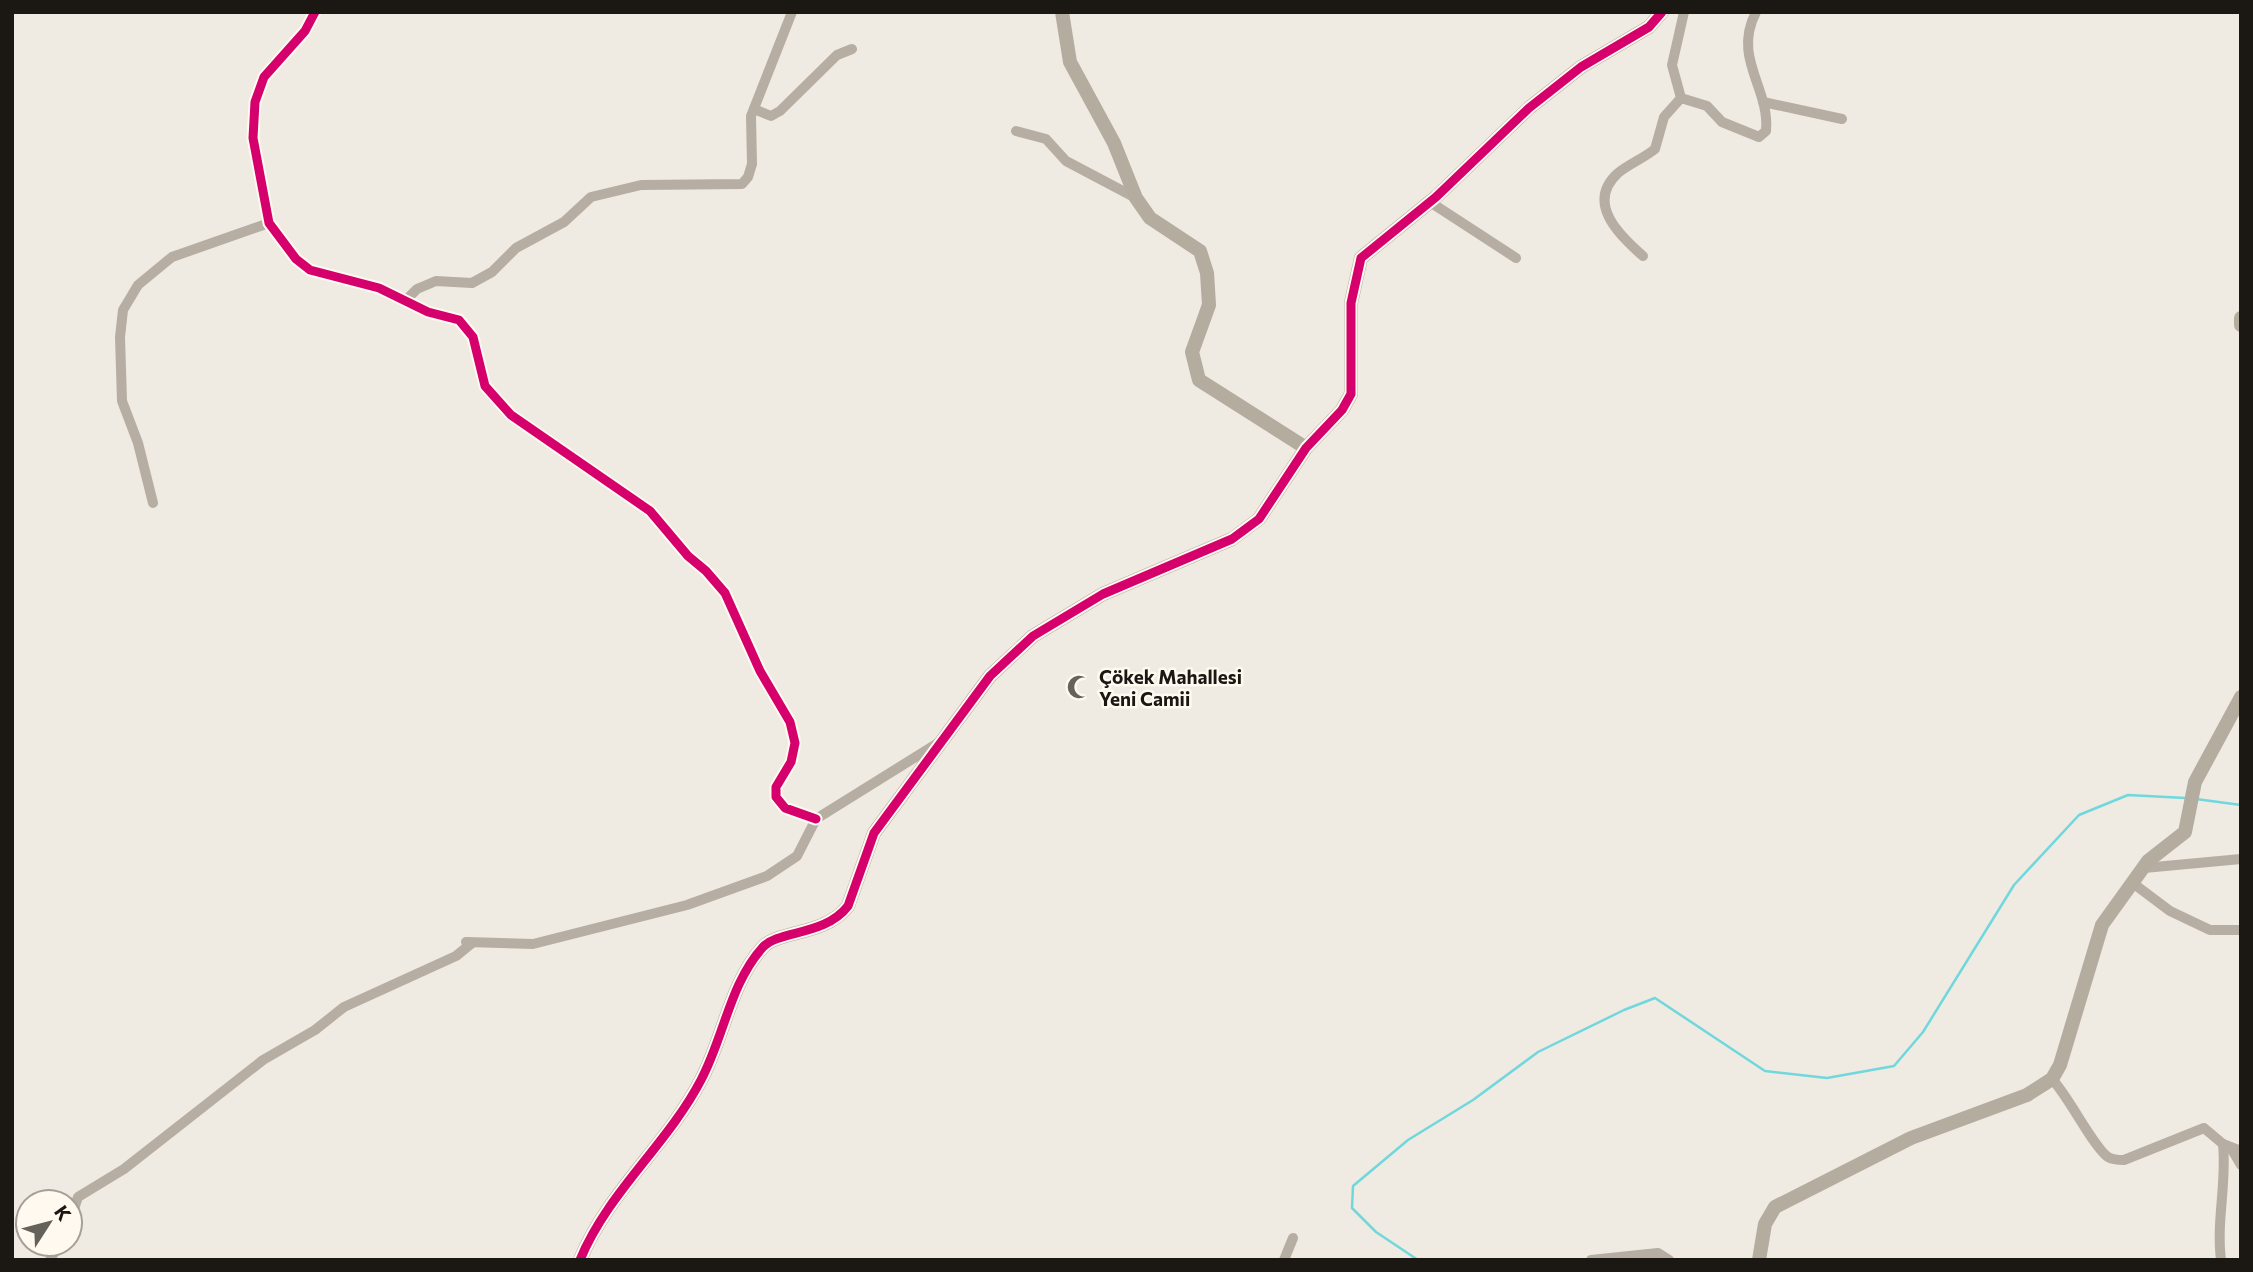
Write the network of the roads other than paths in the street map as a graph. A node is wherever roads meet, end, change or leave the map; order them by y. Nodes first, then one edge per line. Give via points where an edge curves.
1 (315, 12) edge
2 (792, 12) edge
3 (1062, 12) edge
4 (1662, 12) edge
5 (1684, 12) edge
6 (1756, 12) edge
7 (852, 50) dead end
8 (1681, 99) junction
9 (1763, 102) junction
10 (754, 109) junction
11 (1842, 119) dead end
12 (1016, 131) dead end
13 (1136, 198) junction
14 (1430, 202) junction
15 (270, 223) junction
16 (1643, 256) dead end
17 (1516, 258) dead end
18 (405, 301) junction
19 (2241, 318) edge
20 (2241, 325) edge
21 (1306, 448) junction
22 (153, 503) dead end
23 (2241, 697) edge
24 (938, 742) junction
25 (816, 819) junction
26 (2241, 859) edge
27 (2144, 868) junction
28 (2134, 884) junction
29 (2241, 930) edge
30 (2052, 1079) junction
31 (2232, 1148) edge
32 (2241, 1164) edge
33 (84, 1193) edge
34 (1293, 1238) dead end
35 (580, 1260) edge
36 (1283, 1260) edge
37 (1591, 1260) edge
38 (1669, 1260) edge
39 (1759, 1260) edge
40 (2221, 1260) edge

1 - 15 street via 305,31 264,77 255,102 253,138
2 - 10 street
3 - 13 street via 1070,62 1114,143
4 - 14 street via 1649,26 1581,67 1529,108
5 - 8 street via 1672,65
6 - 9 street via 1750,24 1748,61
7 - 10 street via 837,55 780,111 771,116
8 - 9 street via 1707,106 1722,122 1759,137 1766,131
8 - 16 street via 1664,117 1655,149 1618,173 1606,191 1608,221
9 - 11 street
10 - 18 street via 752,164 742,184 642,185 591,197 564,222 516,248 492,272 472,283 436,281 417,289
12 - 13 street via 1046,139 1066,161
13 - 21 street via 1150,218 1200,251 1209,305 1192,352 1199,380
14 - 17 street
14 - 21 street via 1361,258 1351,303 1351,394
15 - 18 street via 296,260 310,270 379,288
15 - 22 street via 172,257 138,285 122,310 122,401
18 - 25 street via 459,320 473,337 485,386 511,415 650,511 726,593 760,671 790,722 795,743 776,797 785,808
19 - 20 street
21 - 24 street via 1259,519 1232,539 1103,594 1033,636 990,676
23 - 27 street via 2192,789 2181,836
24 - 25 street
24 - 35 street via 874,833 841,915 813,930 766,943 744,969 702,1079 668,1133 607,1208
25 - 33 street via 797,856 767,876 687,905 533,944 469,942 456,956 344,1007
26 - 27 street
27 - 28 street
28 - 29 street via 2170,911 2210,930
28 - 30 street via 2102,925
30 - 31 street via 2106,1156 2116,1160 2204,1128
30 - 39 street via 2027,1095 1911,1138 1775,1207 1765,1224
31 - 32 street
31 - 40 street via 2218,1239
34 - 36 street
37 - 38 street via 1658,1253

